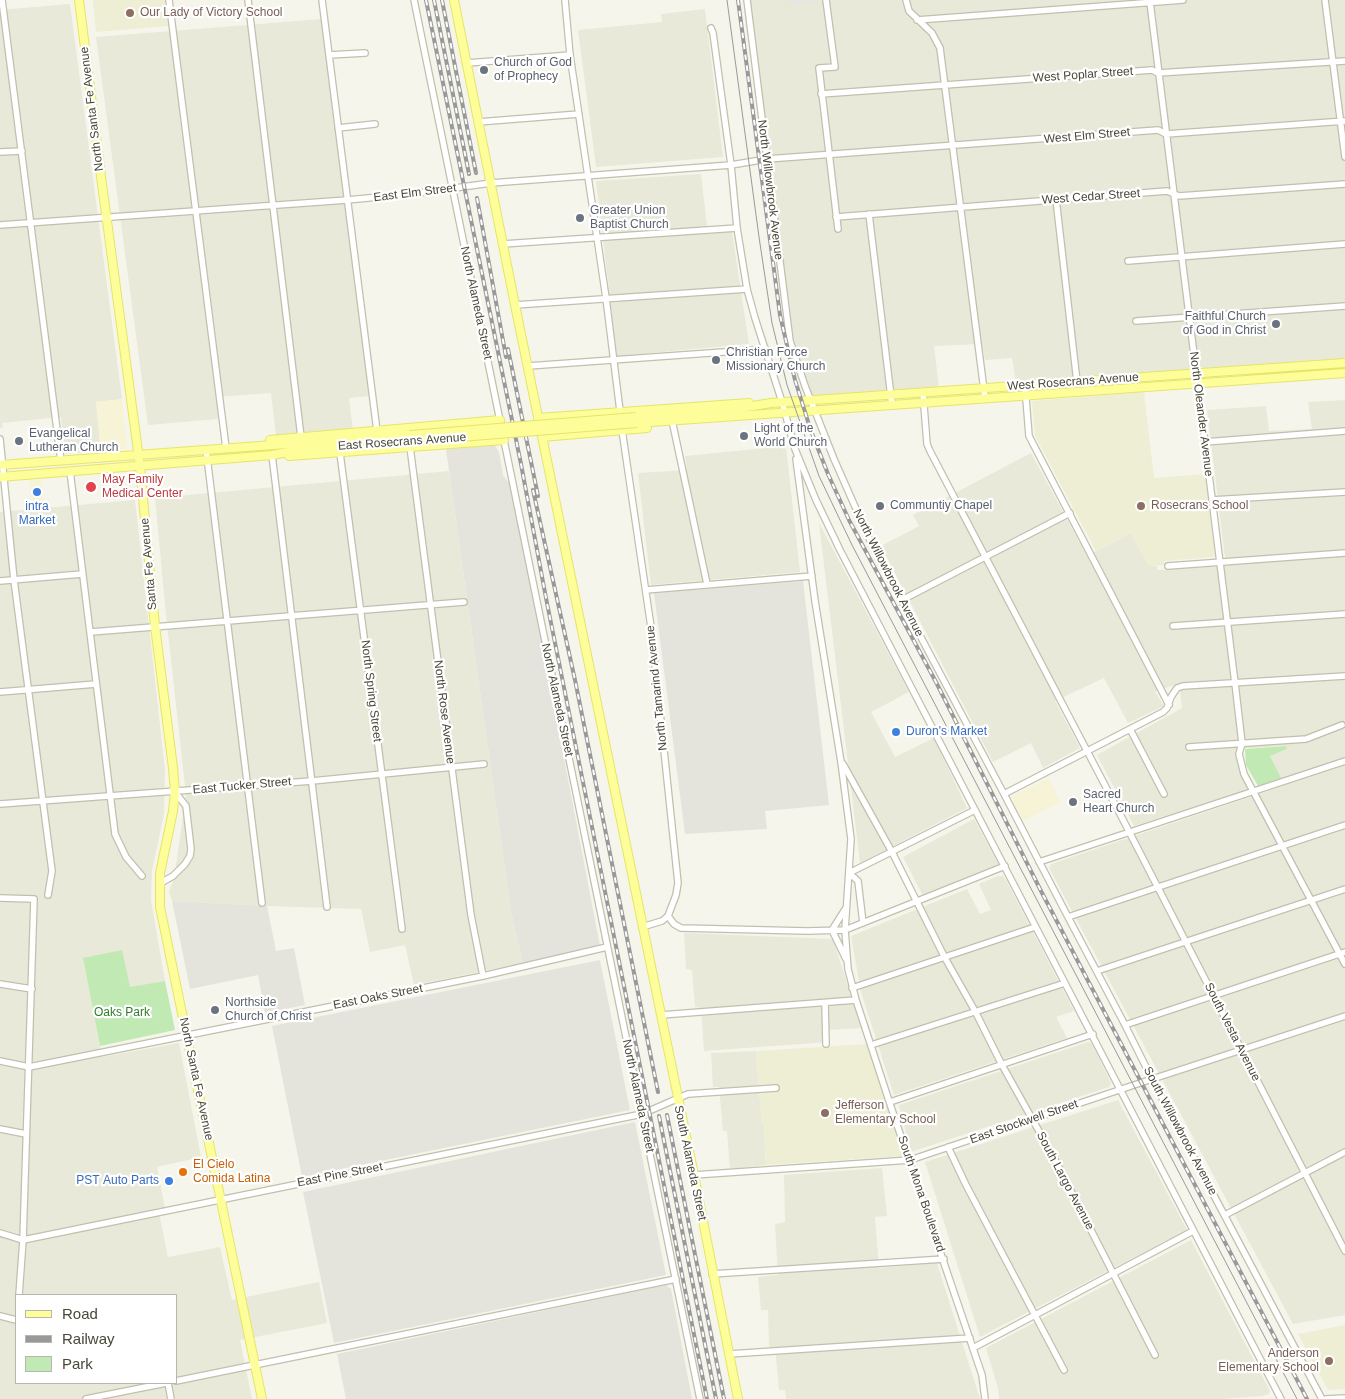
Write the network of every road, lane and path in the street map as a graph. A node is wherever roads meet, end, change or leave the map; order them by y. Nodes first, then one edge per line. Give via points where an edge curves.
1 (2, 0) edge
2 (79, 0) edge
3 (169, 0) edge
4 (248, 0) edge
5 (322, 0) edge
6 (414, 0) edge
7 (454, 0) edge
8 (565, 0) edge
9 (747, 0) edge
10 (826, 0) edge
11 (906, 0) edge
12 (1082, 0) edge
13 (1183, 0) edge
14 (1325, 0) edge
15 (1150, 2) junction
16 (1084, 8) junction
17 (917, 20) junction
18 (711, 28) dead end
19 (365, 53) dead end
20 (570, 55) junction
21 (329, 56) junction
22 (1345, 61) edge
23 (1334, 62) junction
24 (467, 63) junction
25 (1158, 73) junction
26 (946, 85) junction
27 (821, 94) junction
28 (579, 114) junction
29 (1343, 121) edge
30 (478, 122) junction
31 (375, 124) dead end
32 (338, 128) junction
33 (1166, 134) junction
34 (953, 146) junction
35 (22, 151) junction
36 (0, 152) edge
37 (828, 154) junction
38 (1345, 157) edge
39 (766, 159) junction
40 (731, 165) junction
41 (587, 177) junction
42 (491, 183) junction
43 (1345, 184) edge
44 (452, 188) junction
45 (1174, 194) junction
46 (1056, 199) junction
47 (347, 200) junction
48 (272, 205) junction
49 (961, 206) junction
50 (195, 210) junction
51 (868, 214) junction
52 (106, 217) junction
53 (836, 217) junction
54 (31, 223) junction
55 (0, 225) edge
56 (737, 228) junction
57 (838, 229) dead end
58 (597, 238) junction
59 (503, 244) junction
60 (1345, 244) edge
61 (1182, 257) junction
62 (1128, 261) dead end
63 (747, 289) junction
64 (606, 298) junction
65 (515, 305) junction
66 (1345, 306) edge
67 (1190, 317) junction
68 (1136, 321) dead end
69 (766, 350) junction
70 (614, 359) junction
71 (1345, 363) edge
72 (528, 366) junction
73 (1345, 373) edge
74 (1195, 374) junction
75 (1077, 382) junction
76 (1196, 384) junction
77 (1025, 386) junction
78 (984, 388) junction
79 (923, 393) junction
80 (890, 395) junction
81 (1026, 396) junction
82 (986, 398) junction
83 (810, 400) junction
84 (802, 401) joint
85 (782, 402) junction
86 (771, 403) junction
87 (924, 403) junction
88 (892, 405) junction
89 (620, 411) junction
90 (805, 411) joint
91 (814, 411) junction
92 (786, 413) junction
93 (776, 414) junction
94 (538, 418) junction
95 (500, 420) junction
96 (637, 420) junction
97 (672, 426) junction
98 (377, 430) junction
99 (622, 430) junction
100 (1345, 431) edge
101 (301, 437) junction
102 (542, 437) junction
103 (0, 439) edge
104 (504, 440) junction
105 (410, 441) junction
106 (1205, 442) junction
107 (246, 446) junction
108 (226, 448) junction
109 (206, 449) junction
110 (795, 449) junction
111 (340, 453) junction
112 (139, 454) junction
113 (272, 455) junction
114 (61, 460) junction
115 (207, 460) junction
116 (2, 464) edge
117 (140, 466) junction
118 (70, 471) junction
119 (2, 477) edge
120 (1345, 492) edge
121 (1212, 500) junction
122 (1070, 513) junction
123 (1345, 553) edge
124 (985, 557) junction
125 (1220, 562) junction
126 (1168, 566) dead end
127 (82, 574) junction
128 (812, 576) junction
129 (14, 580) junction
130 (0, 581) edge
131 (707, 584) junction
132 (646, 590) junction
133 (902, 600) junction
134 (464, 602) dead end
135 (430, 606) junction
136 (361, 610) junction
137 (1345, 614) edge
138 (291, 615) junction
139 (227, 621) junction
140 (1228, 622) junction
141 (155, 626) junction
142 (1173, 626) dead end
143 (91, 632) junction
144 (1345, 676) edge
145 (1235, 683) junction
146 (96, 684) junction
147 (29, 690) junction
148 (0, 692) edge
149 (1169, 705) junction
150 (1342, 725) dead end
151 (1130, 729) junction
152 (1242, 743) junction
153 (1189, 747) dead end
154 (1086, 751) junction
155 (1345, 761) edge
156 (842, 762) junction
157 (484, 764) dead end
158 (452, 768) junction
159 (382, 775) junction
160 (312, 780) junction
161 (246, 785) junction
162 (175, 792) junction
163 (1254, 792) junction
164 (1004, 794) junction
165 (1164, 794) dead end
166 (109, 796) junction
167 (43, 800) junction
168 (0, 804) edge
169 (975, 810) junction
170 (1345, 826) edge
171 (1129, 832) junction
172 (1283, 846) junction
173 (892, 852) junction
174 (1039, 862) junction
175 (1005, 866) junction
176 (849, 873) junction
177 (142, 876) dead end
178 (159, 884) junction
179 (1157, 887) junction
180 (1345, 889) edge
181 (48, 895) dead end
182 (0, 898) edge
183 (1311, 900) junction
184 (917, 902) junction
185 (262, 903) dead end
186 (847, 906) junction
187 (327, 907) dead end
188 (668, 916) junction
189 (1068, 917) junction
190 (863, 923) junction
191 (642, 927) junction
192 (1035, 927) junction
193 (402, 929) dead end
194 (832, 930) junction
195 (845, 930) junction
196 (1186, 941) junction
197 (607, 947) junction
198 (1342, 953) edge
199 (945, 958) junction
200 (847, 961) junction
201 (1345, 964) edge
202 (1097, 970) junction
203 (483, 976) junction
204 (1065, 983) junction
205 (0, 984) edge
206 (852, 988) junction
207 (32, 989) junction
208 (1213, 995) junction
209 (856, 1000) junction
210 (825, 1003) junction
211 (975, 1011) junction
212 (661, 1015) junction
213 (1345, 1016) edge
214 (1125, 1024) junction
215 (1093, 1034) junction
216 (187, 1036) junction
217 (826, 1044) dead end
218 (871, 1045) junction
219 (1242, 1050) junction
220 (0, 1061) edge
221 (1002, 1065) junction
222 (29, 1067) junction
223 (1152, 1079) junction
224 (776, 1088) dead end
225 (1120, 1089) junction
226 (677, 1098) junction
227 (890, 1102) junction
228 (642, 1114) junction
229 (1032, 1119) junction
230 (0, 1129) edge
231 (26, 1134) junction
232 (948, 1147) junction
233 (1345, 1152) edge
234 (910, 1160) junction
235 (1305, 1172) junction
236 (694, 1175) junction
237 (221, 1200) junction
238 (1225, 1215) junction
239 (1193, 1231) junction
240 (0, 1234) edge
241 (23, 1240) junction
242 (1345, 1251) edge
243 (944, 1259) junction
244 (712, 1274) junction
245 (1113, 1274) junction
246 (676, 1279) junction
247 (19, 1294) edge
248 (1035, 1315) junction
249 (0, 1316) edge
250 (15, 1320) edge
251 (970, 1338) junction
252 (973, 1348) junction
253 (729, 1354) junction
254 (1155, 1355) dead end
255 (255, 1365) junction
256 (1064, 1370) dead end
257 (178, 1381) edge
258 (162, 1384) edge
259 (167, 1384) edge
260 (1345, 1398) edge
261 (86, 1399) edge
262 (171, 1399) edge
263 (262, 1399) edge
264 (700, 1399) edge
265 (738, 1399) edge
266 (985, 1399) edge
267 (1280, 1399) edge
268 (1322, 1399) edge
269 (1326, 1399) edge

1 - 35 street
2 - 52 main road, North Santa Fe Avenue
3 - 50 street
4 - 48 street
5 - 21 street
6 - 44 street, North Alameda Street
7 - 24 main road
8 - 20 street
9 - 39 street, North Willowbrook Avenue
10 - 27 street via 835,67 819,68
11 - 17 street via 909,11
12 - 16 street
13 - 15 street
14 - 23 street
15 - 16 street
15 - 25 street, North Oleander Avenue
16 - 17 street
17 - 26 street via 932,33 940,48
18 - 40 street
19 - 21 street
20 - 24 street
20 - 28 street
21 - 32 street
22 - 23 street, West Poplar Street
23 - 25 street, West Poplar Street
23 - 29 street
24 - 30 main road
25 - 26 street, West Poplar Street via 1152,70
25 - 33 street, North Oleander Avenue
26 - 27 street, West Poplar Street
26 - 34 street
27 - 37 street
28 - 30 street
28 - 41 street
29 - 33 street, West Elm Street
29 - 38 street
30 - 42 main road
31 - 32 street
32 - 47 street
33 - 34 street, West Elm Street via 1158,130
33 - 45 street, North Oleander Avenue
34 - 37 street, West Elm Street
34 - 49 street
35 - 36 street
35 - 54 street
37 - 39 street, East Elm Street
37 - 53 street
39 - 40 street, East Elm Street
39 - 83 street, North Willowbrook Avenue via 790,341
40 - 41 street, East Elm Street
40 - 56 street
41 - 42 street, East Elm Street
41 - 58 street
42 - 44 street, East Elm Street
42 - 59 main road
43 - 45 street, West Cedar Street
44 - 47 street, East Elm Street
44 - 95 street, North Alameda Street
45 - 46 street, West Cedar Street via 1167,190
45 - 61 street, North Oleander Avenue
46 - 49 street, West Cedar Street
46 - 75 street
47 - 48 street, East Elm Street
47 - 98 street
48 - 50 street, East Elm Street
48 - 101 street
49 - 51 street, West Cedar Street
49 - 78 street
50 - 52 street, East Elm Street
50 - 108 street
51 - 53 street, West Cedar Street
51 - 80 street
52 - 54 street, East Elm Street
52 - 112 main road, Santa Fe Avenue
53 - 57 street
54 - 55 street, East Elm Street
54 - 114 street
56 - 58 street
56 - 63 street
58 - 59 street
58 - 64 street
59 - 65 main road
60 - 61 street
61 - 62 street
61 - 67 street, North Oleander Avenue
63 - 64 street
63 - 69 street
64 - 65 street
64 - 70 street
65 - 72 main road
66 - 67 street
67 - 68 street
67 - 74 street, North Oleander Avenue
69 - 70 street
69 - 85 street
70 - 72 street
70 - 89 street
71 - 74 main road, West Rosecrans Avenue
72 - 94 main road
73 - 76 main road, West Rosecrans Avenue
74 - 75 main road, West Rosecrans Avenue
74 - 76 street, North Oleander Avenue
75 - 77 main road, West Rosecrans Avenue
76 - 81 main road, West Rosecrans Avenue
76 - 106 street, North Oleander Avenue
77 - 78 main road, West Rosecrans Avenue
77 - 81 street
78 - 79 main road, West Rosecrans Avenue
78 - 82 street
79 - 80 main road, West Rosecrans Avenue
79 - 87 street, South Vesta Avenue
80 - 83 main road, West Rosecrans Avenue
80 - 88 street
81 - 82 main road, West Rosecrans Avenue
81 - 122 street via 1030,436
82 - 87 main road, West Rosecrans Avenue
83 - 84 main road, West Rosecrans Avenue
83 - 91 street, North Willowbrook Avenue
84 - 85 main road, East Rosecrans Avenue
85 - 86 main road, East Rosecrans Avenue
85 - 92 street
86 - 89 main road
86 - 96 main road, East Rosecrans Avenue
87 - 88 main road, West Rosecrans Avenue
87 - 124 street, South Vesta Avenue via 927,444
88 - 91 main road, West Rosecrans Avenue
89 - 94 main road
90 - 91 main road, West Rosecrans Avenue
90 - 92 main road, East Rosecrans Avenue
91 - 133 street, North Willowbrook Avenue via 864,529
92 - 93 main road, East Rosecrans Avenue
92 - 110 street
93 - 96 main road, East Rosecrans Avenue
93 - 97 main road via 746,420
94 - 102 main road
95 - 98 main road
95 - 104 street, North Alameda Street
96 - 105 main road, East Rosecrans Avenue, bridge
97 - 99 main road
97 - 131 street
98 - 101 main road
99 - 102 main road
99 - 132 street, North Tamarind Avenue
100 - 106 street
101 - 107 main road
102 - 191 main road
103 - 116 street
104 - 105 main road
104 - 197 street, North Alameda Street
105 - 107 main road, East Rosecrans Avenue
105 - 111 main road
105 - 113 main road, East Rosecrans Avenue via 305,449
105 - 135 street, North Rose Avenue
106 - 121 street, North Oleander Avenue
107 - 108 main road, East Rosecrans Avenue
108 - 109 main road, East Rosecrans Avenue
109 - 112 main road, East Rosecrans Avenue
109 - 115 street
110 - 128 street, South Mona Boulevard
110 - 169 street via 840,550
111 - 113 main road
111 - 136 street, North Spring Street
112 - 114 main road, East Rosecrans Avenue
112 - 117 main road, Santa Fe Avenue
113 - 115 main road, East Rosecrans Avenue
113 - 138 street
114 - 116 main road, East Rosecrans Avenue
115 - 117 main road, East Rosecrans Avenue
115 - 139 street
116 - 119 street
117 - 118 main road, East Rosecrans Avenue
117 - 141 main road, Santa Fe Avenue
118 - 119 main road, East Rosecrans Avenue
118 - 127 street
119 - 129 street
120 - 121 street
121 - 125 street, North Oleander Avenue
122 - 124 street
122 - 149 street
123 - 125 street
124 - 133 street
124 - 154 street, South Vesta Avenue
125 - 126 street
125 - 140 street, North Oleander Avenue
127 - 129 street
127 - 143 street
128 - 131 street
128 - 156 street, South Mona Boulevard
129 - 130 street
129 - 147 street
131 - 132 street
132 - 188 street, North Tamarind Avenue via 678,870 676,895
133 - 164 street, North Willowbrook Avenue
134 - 135 street
135 - 136 street
135 - 158 street, North Rose Avenue
136 - 138 street
136 - 159 street, North Spring Street
137 - 140 street
138 - 139 street
138 - 160 street
139 - 141 street
139 - 161 street
140 - 142 street
140 - 145 street, North Oleander Avenue
141 - 143 street
141 - 162 main road, Santa Fe Avenue
143 - 146 street
144 - 145 street
145 - 149 street via 1178,688 1173,692
145 - 152 street, North Oleander Avenue
146 - 147 street
146 - 166 street
147 - 148 street
147 - 167 street
149 - 151 street via 1163,712
150 - 152 street via 1306,739
151 - 154 street
151 - 165 street
152 - 153 street
152 - 163 street, North Oleander Avenue via 1241,765
154 - 164 street
154 - 171 street, South Vesta Avenue
155 - 163 street
156 - 173 street, South Largo Avenue
156 - 176 street, South Mona Boulevard via 851,839
157 - 158 street, East Tucker Street
158 - 159 street, East Tucker Street
158 - 203 street, North Rose Avenue via 471,915
159 - 160 street, East Tucker Street
159 - 193 street, North Spring Street
160 - 161 street, East Tucker Street
160 - 187 street
161 - 162 street, East Tucker Street
161 - 185 street
162 - 166 street, East Tucker Street
162 - 178 main road, North Santa Fe Avenue
162 - 178 street via 186,806 190,856 173,876
163 - 171 street
163 - 172 street, North Oleander Avenue
164 - 174 street, North Willowbrook Avenue
166 - 167 street, East Tucker Street
166 - 177 street via 119,846
167 - 168 street, East Tucker Street
167 - 181 street via 52,871
169 - 173 street
169 - 175 street
170 - 172 street
171 - 174 street
171 - 179 street, South Vesta Avenue
172 - 179 street
172 - 183 street, North Oleander Avenue
173 - 176 street
173 - 184 street, South Largo Avenue
174 - 189 street, South Willowbrook Avenue
175 - 184 street
175 - 192 street
176 - 186 street, South Mona Boulevard
176 - 190 street via 858,882
178 - 216 main road, North Santa Fe Avenue via 160,907
179 - 189 street
179 - 196 street, South Vesta Avenue
180 - 183 street
182 - 207 street via 34,899
183 - 196 street
183 - 198 street, North Oleander Avenue
184 - 190 street
184 - 199 street, South Largo Avenue
186 - 194 street
186 - 195 street, South Mona Boulevard
188 - 191 street
188 - 194 street via 681,928
189 - 202 street, South Willowbrook Avenue
190 - 195 street
191 - 212 main road, South Alameda Street
192 - 199 street
192 - 204 street
194 - 195 street
194 - 200 street
195 - 200 street, South Mona Boulevard
196 - 202 street
196 - 208 street, South Vesta Avenue
197 - 203 street, East Oaks Street
197 - 228 street, North Alameda Street
198 - 201 street, North Oleander Avenue
198 - 208 street
199 - 206 street
199 - 211 street, South Largo Avenue
200 - 206 street, South Mona Boulevard
202 - 214 street, South Willowbrook Avenue
203 - 216 street, East Oaks Street
204 - 211 street
204 - 215 street
205 - 207 street
206 - 209 street, South Mona Boulevard
207 - 222 street
208 - 214 street
208 - 219 street, South Vesta Avenue
209 - 210 street
209 - 218 street, South Mona Boulevard
210 - 212 street
210 - 217 street
211 - 218 street
211 - 221 street, South Largo Avenue
212 - 226 main road, South Alameda Street
213 - 219 street, East Stockwell Street
214 - 223 street, South Willowbrook Avenue
215 - 221 street
215 - 225 street
216 - 222 street, East Oaks Street
216 - 237 main road, North Santa Fe Avenue
218 - 227 street, South Mona Boulevard
219 - 223 street, East Stockwell Street
219 - 235 street, South Vesta Avenue
220 - 222 street, East Oaks Street
221 - 227 street
221 - 229 street, South Largo Avenue
222 - 231 street
223 - 225 street, East Stockwell Street
223 - 238 street, South Willowbrook Avenue
224 - 226 street, East Pine Street via 688,1094
225 - 229 street, East Stockwell Street
225 - 239 street
226 - 228 street, East Pine Street
226 - 236 main road, South Alameda Street
227 - 234 street, South Mona Boulevard
228 - 237 street, East Pine Street
228 - 246 street, North Alameda Street
229 - 232 street, East Stockwell Street
229 - 245 street, South Largo Avenue
230 - 231 street
231 - 241 street
232 - 234 street, East Stockwell Street
232 - 248 street
233 - 235 street
234 - 236 street, East Stockwell Street
234 - 243 street, South Mona Boulevard
235 - 238 street
235 - 242 street, South Vesta Avenue
236 - 244 main road, South Alameda Street
237 - 241 street, East Pine Street
237 - 255 main road, North Santa Fe Avenue
238 - 268 street, South Willowbrook Avenue
239 - 245 street
239 - 267 street
240 - 241 street, East Pine Street
241 - 247 street
243 - 244 street
243 - 251 street, South Mona Boulevard
244 - 253 main road, South Alameda Street
245 - 248 street
245 - 254 street, South Largo Avenue
246 - 255 street
246 - 264 street, North Alameda Street
248 - 252 street
248 - 256 street
249 - 250 street
251 - 252 street, South Mona Boulevard
251 - 253 street
252 - 266 street, South Mona Boulevard
253 - 265 main road, South Alameda Street
255 - 257 street
255 - 263 main road
258 - 261 street
259 - 262 street
260 - 269 street

